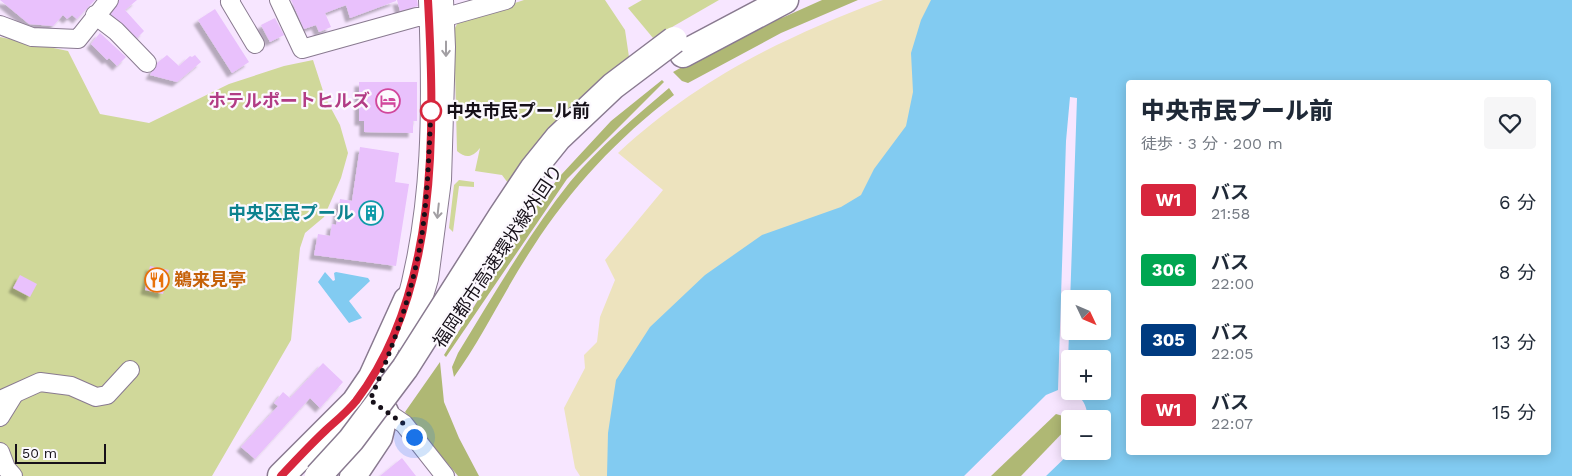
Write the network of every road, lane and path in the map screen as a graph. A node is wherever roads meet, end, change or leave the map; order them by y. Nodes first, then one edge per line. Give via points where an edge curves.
1 (109, 0) edge
2 (231, 0) edge
3 (279, 0) edge
4 (444, 0) edge
5 (506, 0) edge
6 (748, 0) edge
7 (785, 0) edge
8 (428, 8) edge
9 (95, 15) junction
10 (446, 18) junction
11 (0, 25) edge
12 (255, 44) dead end
13 (679, 47) junction
14 (147, 63) dead end
15 (407, 300) junction
16 (130, 370) dead end
17 (7, 398) edge
18 (378, 406) junction
19 (0, 417) edge
20 (0, 452) edge
21 (12, 476) edge
22 (281, 476) edge
23 (290, 476) edge
24 (317, 476) edge
25 (337, 476) edge
26 (353, 476) edge
27 (445, 476) edge

1 - 9 street
2 - 12 street
3 - 8 street via 302,49 417,17
4 - 10 street
5 - 10 street
6 - 13 highway
7 - 13 highway, 福岡都市高速環状線外回り
8 - 10 street
8 - 15 street via 431,109 428,176 422,235
9 - 11 street via 78,39 32,37
9 - 14 street
10 -> 18 street via 443,160 429,279 404,364
13 - 24 highway, bridge via 613,86 558,138 501,217 405,368 351,440
13 - 25 highway, 福岡都市高速環状線外回り via 571,148 515,225 418,377
15 - 18 street
15 - 22 highway via 380,361 355,402
16 - 17 street via 106,394 96,397 71,386 40,382
17 - 19 street
18 - 23 highway
18 - 24 street
18 - 25 street
18 - 26 highway via 379,438
18 - 27 street via 404,424
20 - 21 street

